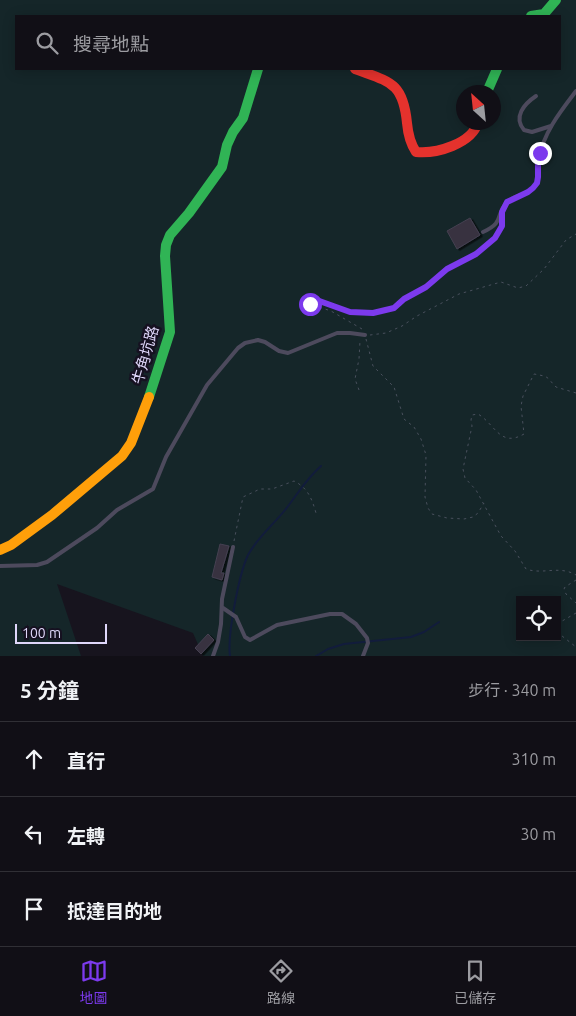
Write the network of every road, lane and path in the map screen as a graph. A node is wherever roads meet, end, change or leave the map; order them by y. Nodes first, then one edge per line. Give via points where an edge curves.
1 (556, 0) edge
2 (538, 15) edge
3 (258, 70) edge
4 (357, 70) edge
5 (498, 70) edge
6 (490, 85) edge
7 (576, 91) edge
8 (536, 96) dead end
9 (551, 126) junction
10 (475, 130) edge
11 (502, 212) junction
12 (483, 232) dead end
13 (576, 234) edge
14 (363, 335) junction
15 (372, 335) junction
16 (359, 390) dead end
17 (576, 393) edge
18 (484, 503) junction
19 (316, 513) dead end
20 (233, 547) joint
21 (0, 550) edge
22 (0, 566) edge
23 (576, 575) edge
24 (576, 580) edge
25 (576, 602) edge
26 (223, 608) junction
27 (576, 613) edge
28 (561, 622) edge
29 (561, 635) edge
30 (576, 647) edge
31 (213, 656) edge
32 (363, 656) edge

1 - 2 street via 544,14
3 - 21 street, 牛角坑路 via 243,118 227,145 222,167 170,235 166,245 170,332 131,443 110,467 11,545
4 - 10 street via 398,89 411,145 416,152 428,153 463,139
5 - 6 street
7 - 9 lane
8 - 9 lane via 525,104 519,122 524,130 532,132
9 - 11 lane via 540,153 537,183 528,192 507,202
11 - 12 lane via 496,225
11 - 15 path via 502,226 495,238 394,308 373,313 350,312 309,299 310,304 331,311
13 - 15 path via 566,240 526,286 518,288 501,282 460,294 402,326
14 - 15 path
14 - 16 path via 355,379
14 - 18 path via 373,366 394,387 404,419 421,439 426,455 425,497 432,514 464,519 473,517
14 - 22 lane via 337,333 288,353 258,340 245,343 207,385 166,457 153,489 117,510 52,560 37,565
17 - 18 path via 556,387 546,376 534,374 521,406 524,434 508,439 498,434 478,414 472,415 463,469 464,476
18 - 23 path via 501,536 526,569 559,570
19 - 20 path via 312,498 294,481 272,489 260,488 243,497
20 - 26 lane
24 - 25 path via 564,590
26 - 31 lane
26 - 32 lane via 236,617 245,637 250,640 277,626 342,614 367,638
27 - 28 path
29 - 30 path

